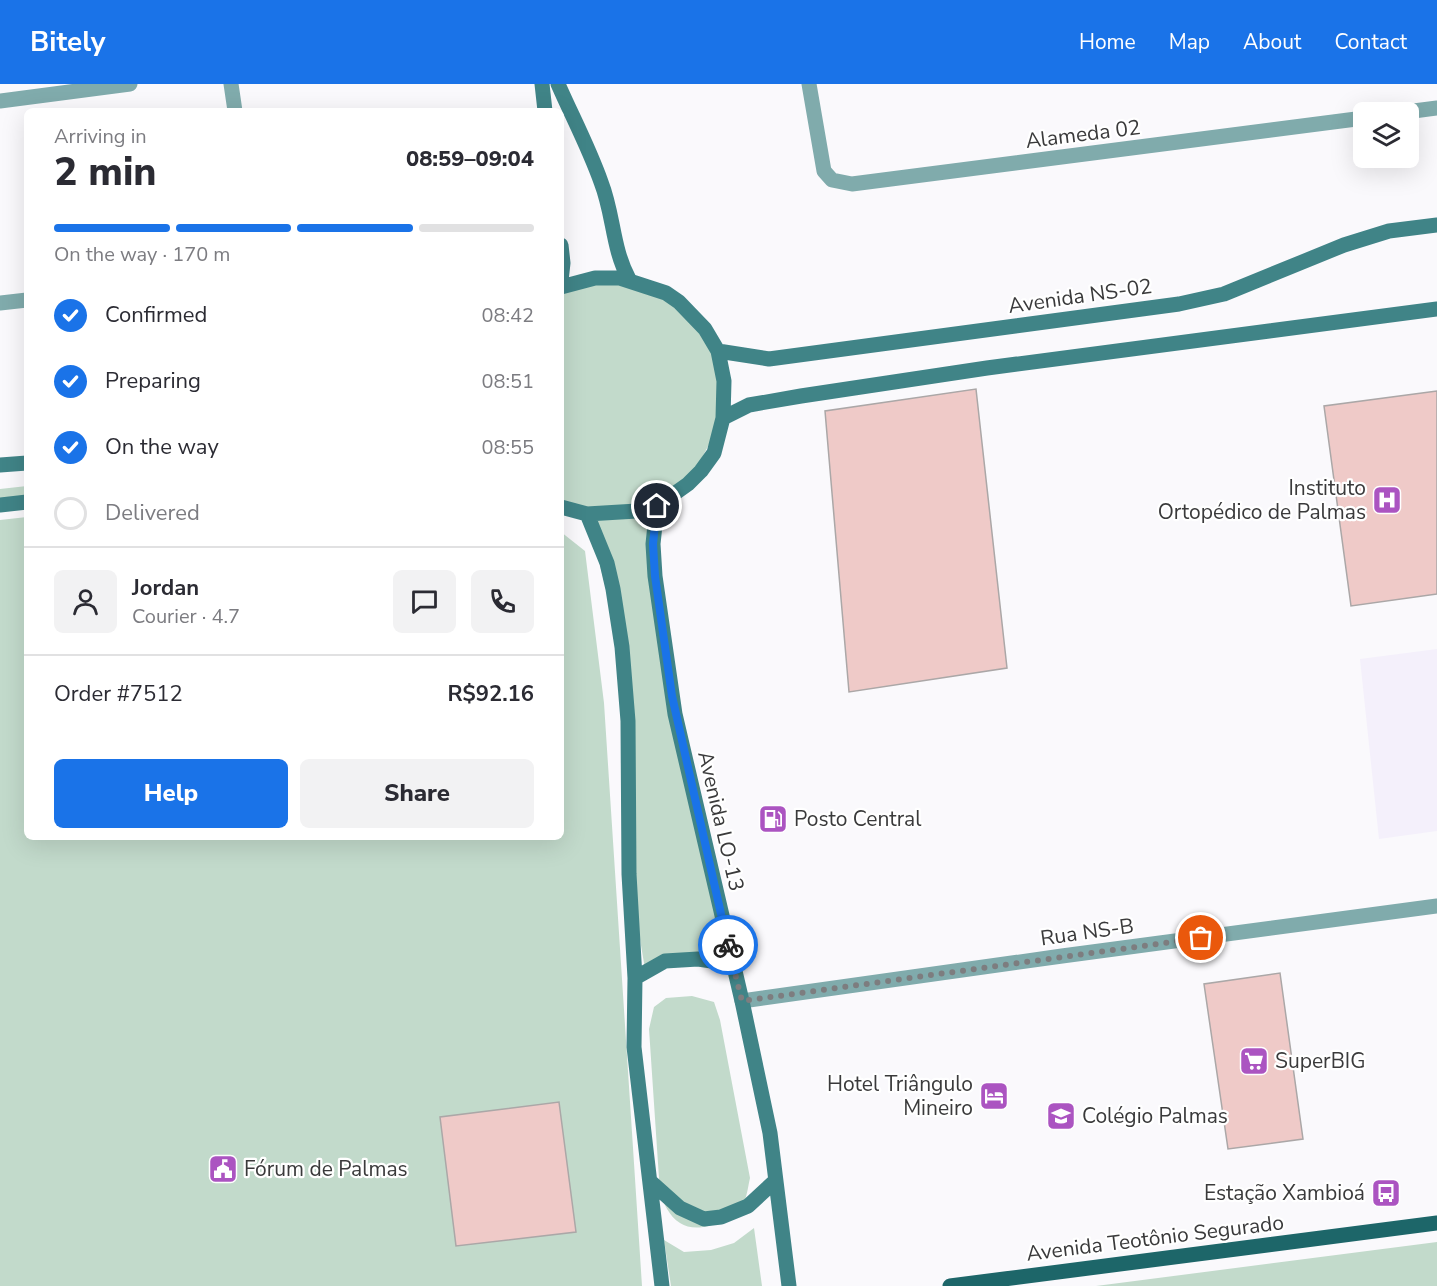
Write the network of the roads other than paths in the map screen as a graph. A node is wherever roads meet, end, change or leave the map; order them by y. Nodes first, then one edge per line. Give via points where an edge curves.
1 (130, 84) edge
2 (231, 84) edge
3 (542, 84) edge
4 (558, 84) edge
5 (809, 84) edge
6 (0, 101) edge
7 (235, 108) edge
8 (545, 108) edge
9 (1437, 108) edge
10 (1419, 110) edge
11 (1353, 119) edge
12 (1437, 225) edge
13 (629, 279) junction
14 (564, 286) edge
15 (24, 300) edge
16 (0, 303) edge
17 (1437, 309) edge
18 (718, 351) junction
19 (723, 418) junction
20 (24, 463) edge
21 (0, 465) edge
22 (24, 502) edge
23 (0, 505) edge
24 (657, 506) junction
25 (564, 508) edge
26 (587, 514) junction
27 (1437, 906) edge
28 (732, 964) junction
29 (635, 978) junction
30 (742, 1001) junction
31 (776, 1181) junction
32 (651, 1182) junction
33 (1437, 1223) edge
34 (662, 1286) edge
35 (789, 1286) edge
36 (950, 1286) edge

1 - 6 street
2 - 7 street
3 - 8 street
4 - 13 street via 601,181 620,262
5 - 11 street, Alameda 02 via 824,171 832,180 862,184
9 - 10 street
12 - 18 street, Avenida NS-02 via 1389,231 1224,294 1179,304 769,359
13 - 14 street via 595,278
13 - 18 street via 666,292 679,302 705,328
15 - 16 street
17 - 19 street via 801,396 748,405
18 - 19 street via 724,381
19 - 24 street via 714,453 701,471
20 - 21 street
22 - 23 street
24 - 26 street
24 - 28 street, Avenida LO-13 via 655,576 672,696
25 - 26 street
26 - 29 street via 607,563 622,646 628,721 629,874
27 - 30 street, Rua NS-B
28 - 29 street via 698,958 665,961
28 - 30 street, Avenida LO-13
29 - 32 street via 634,1047
30 - 31 street, Avenida LO-13 via 770,1132
31 - 32 street via 748,1206 704,1219 680,1208
31 - 35 street, Avenida LO-13
32 - 34 street
33 - 36 main road, Avenida Teotônio Segurado

